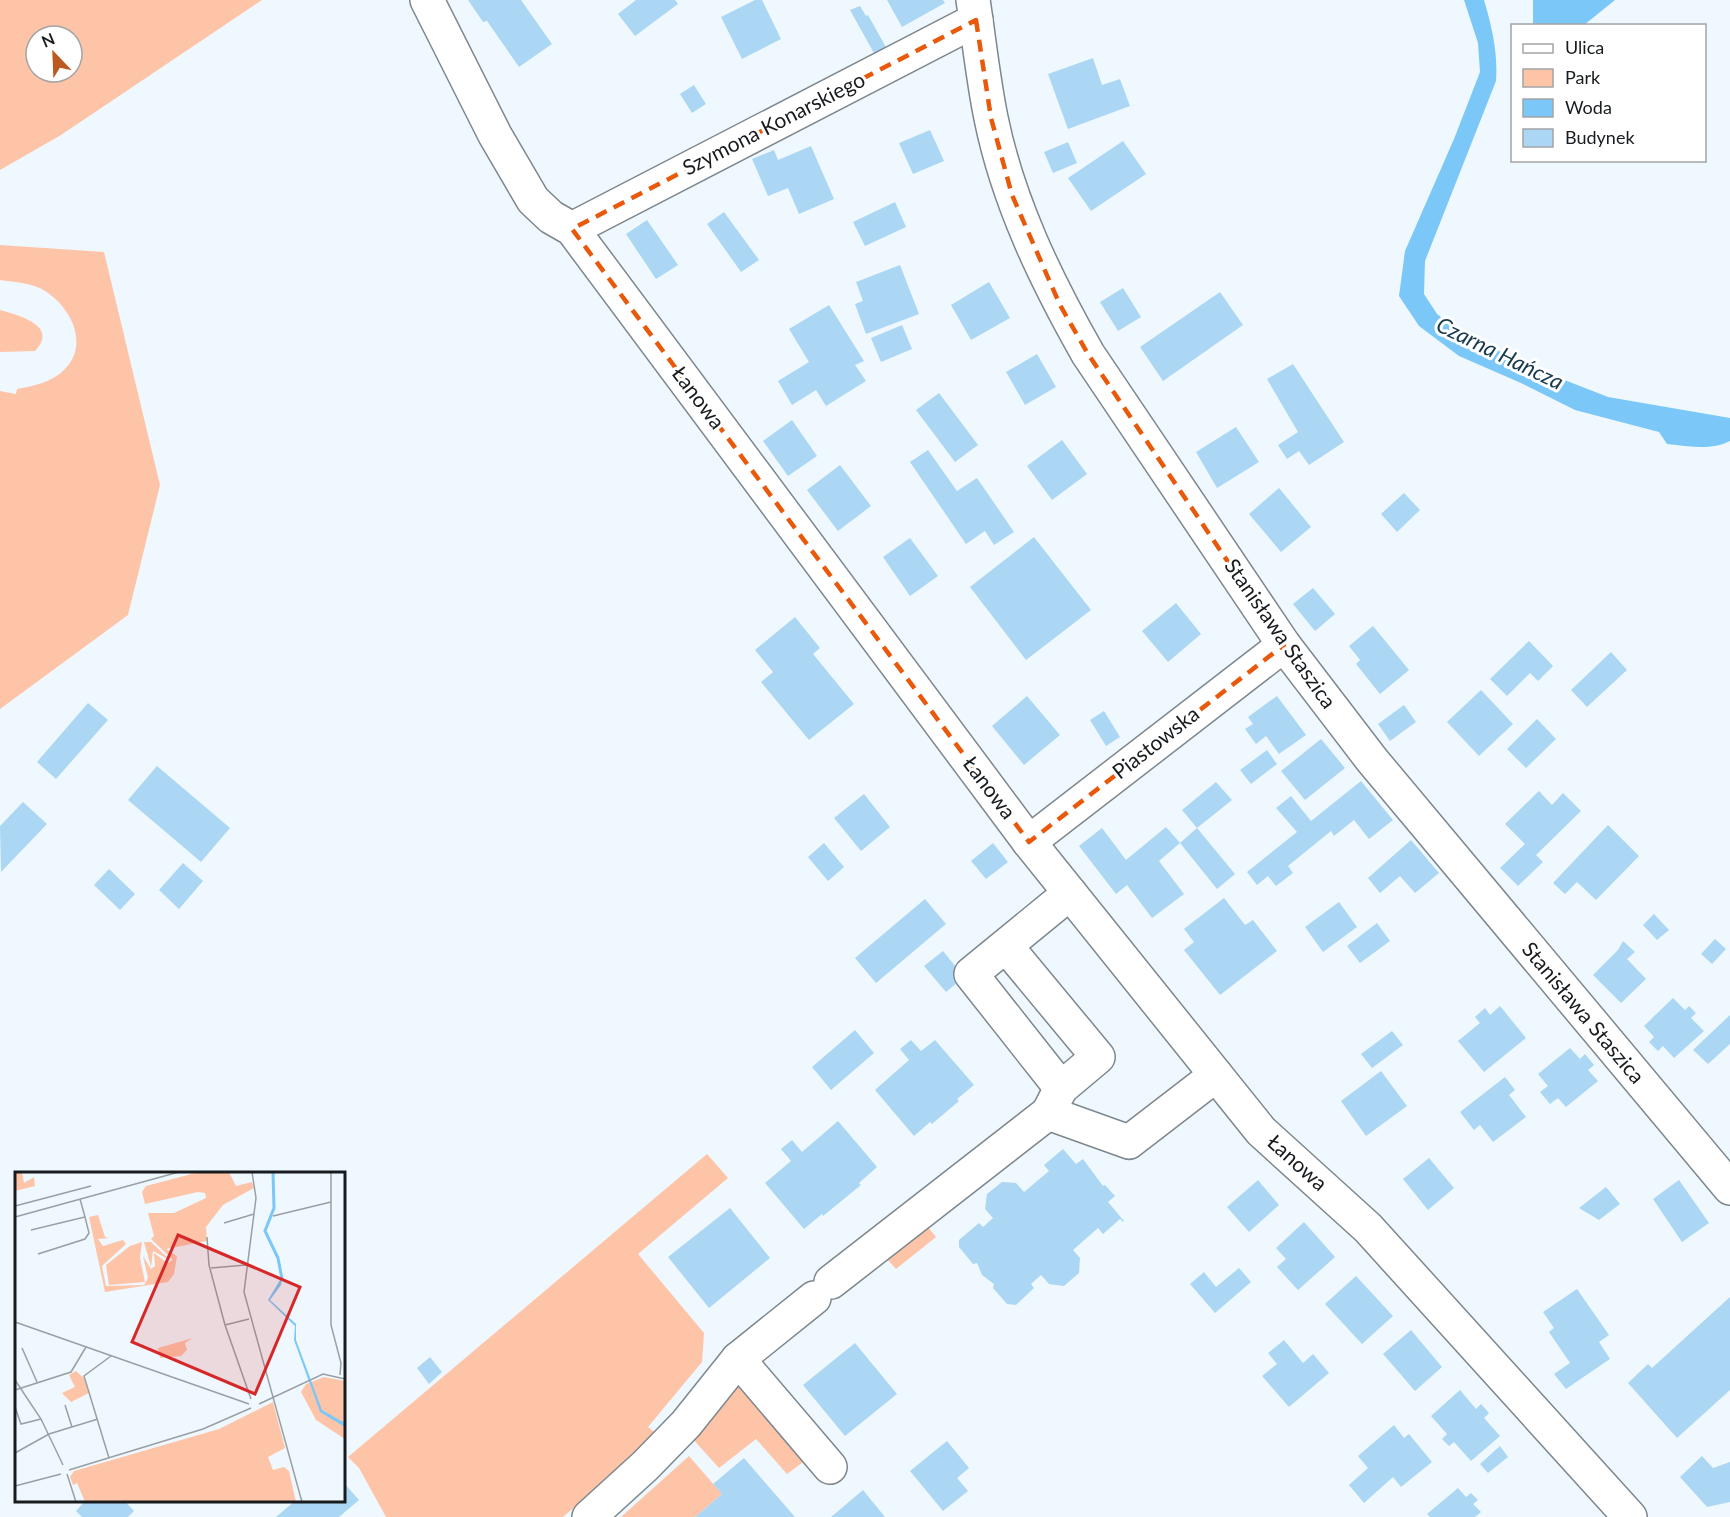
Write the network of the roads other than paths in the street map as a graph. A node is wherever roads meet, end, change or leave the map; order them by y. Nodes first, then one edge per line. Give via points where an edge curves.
1 (427, 0) edge
2 (974, 10) edge
3 (572, 229) junction
4 (1284, 645) junction
5 (1029, 842) junction
6 (1070, 893) junction
7 (1006, 945) junction
8 (1216, 1075) junction
9 (1054, 1100) junction
10 (1730, 1188) edge
11 (738, 1359) junction
12 (830, 1467) dead end
13 (589, 1517) edge
14 (1630, 1517) edge

1 - 3 street, Łanowa via 495,135 533,200
2 - 3 street, Szymona Konarskiego
2 - 4 street, Stanisława Staszica via 991,118 1012,195 1060,305 1088,354
3 - 5 street, Łanowa
4 - 5 street, Piastowska
4 - 10 street, Stanisława Staszica via 1379,769
5 - 6 street, Łanowa
6 - 7 street
6 - 8 street, Łanowa
7 - 9 street via 971,974
7 - 9 street via 1098,1057
8 - 9 street via 1129,1142
8 - 14 street, Łanowa via 1262,1131 1368,1228
9 - 11 street
11 - 12 street
11 - 13 street via 686,1424

